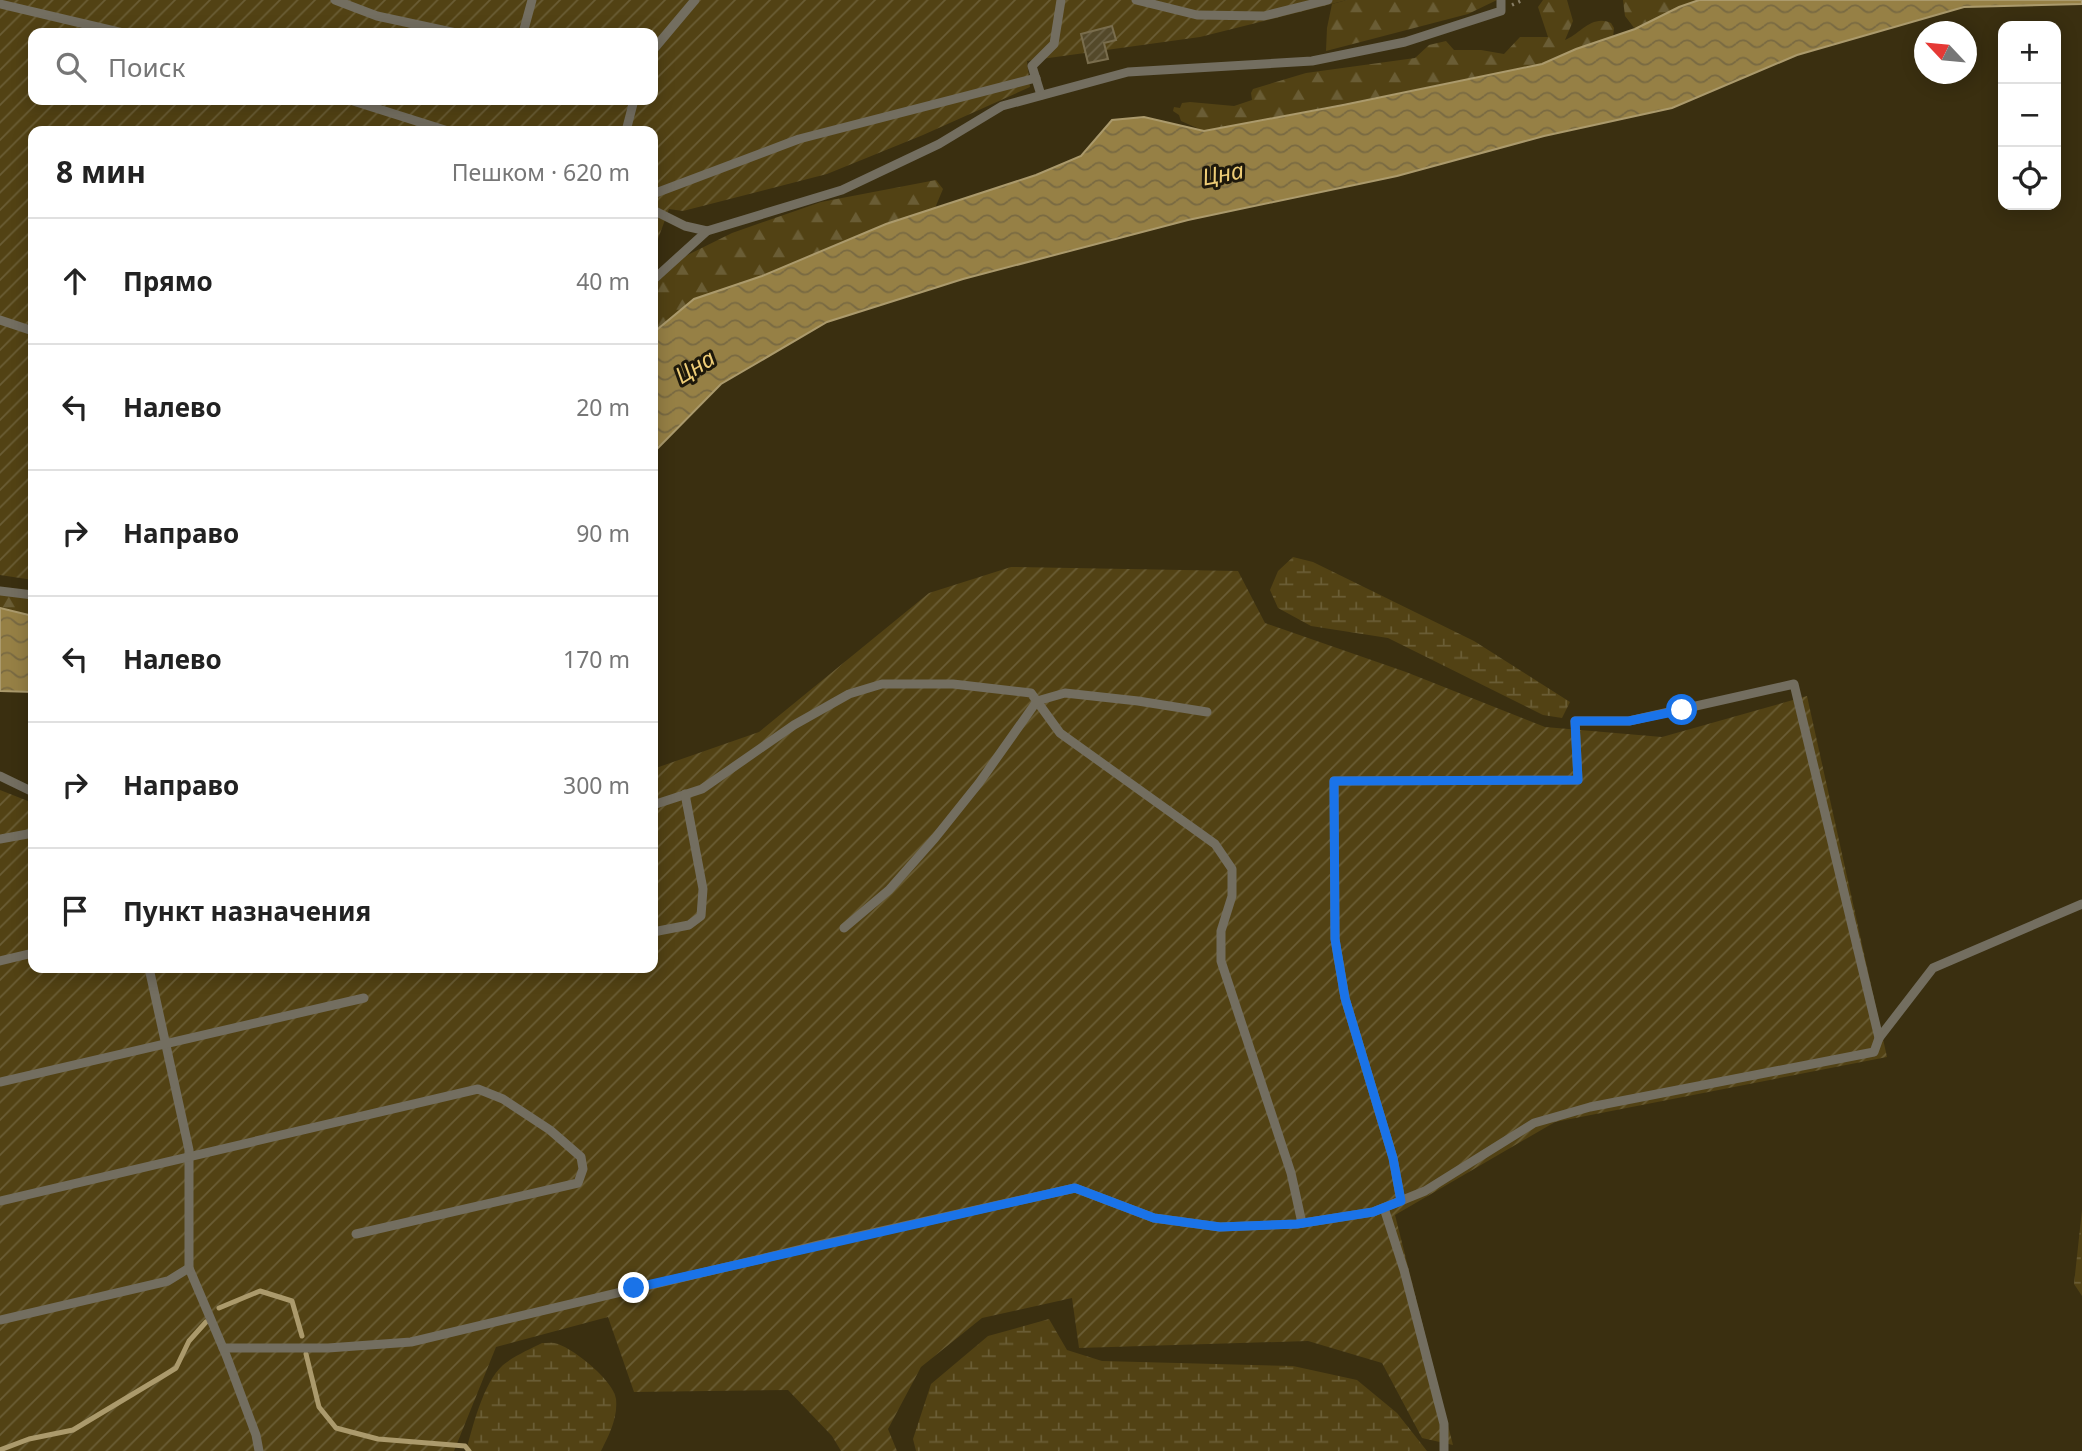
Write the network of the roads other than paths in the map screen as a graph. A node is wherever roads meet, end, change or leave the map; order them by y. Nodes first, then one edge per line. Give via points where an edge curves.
1 (335, 0) edge
2 (531, 0) edge
3 (695, 0) edge
4 (1061, 0) edge
5 (1136, 0) edge
6 (1328, 0) edge
7 (1501, 0) edge
8 (0, 4) edge
9 (102, 28) edge
10 (433, 28) edge
11 (524, 28) edge
12 (658, 43) edge
13 (1036, 78) junction
14 (1041, 95) junction
15 (366, 105) edge
16 (633, 105) edge
17 (432, 126) edge
18 (627, 126) edge
19 (658, 192) edge
20 (658, 212) edge
21 (707, 231) junction
22 (658, 275) edge
23 (0, 320) edge
24 (28, 329) edge
25 (0, 591) edge
26 (28, 594) edge
27 (1037, 701) junction
28 (1207, 712) dead end
29 (0, 776) edge
30 (28, 790) edge
31 (685, 794) junction
32 (658, 802) edge
33 (28, 834) edge
34 (0, 839) edge
35 (2082, 904) edge
36 (844, 928) dead end
37 (658, 931) edge
38 (28, 954) edge
39 (0, 961) edge
40 (150, 973) edge
41 (363, 998) dead end
42 (1879, 1038) junction
43 (165, 1044) junction
44 (0, 1082) edge
45 (189, 1158) junction
46 (0, 1201) edge
47 (1401, 1201) junction
48 (1384, 1208) junction
49 (1302, 1223) junction
50 (356, 1234) dead end
51 (189, 1268) junction
52 (0, 1320) edge
53 (223, 1348) junction
54 (260, 1451) edge
55 (1444, 1451) edge

1 - 10 lane via 377,16
2 - 11 lane
3 - 12 lane
4 - 13 lane via 1054,44 1032,66
5 - 6 lane via 1197,15 1264,16
7 - 14 lane via 1501,10 1391,45 1312,61 1128,72
8 - 9 lane
13 - 14 lane
13 - 19 lane via 799,139
14 - 21 lane via 1002,106 939,144 842,190
15 - 17 lane
16 - 18 lane
20 - 21 lane
21 - 22 lane
23 - 24 lane
25 - 26 lane
27 - 28 lane via 1065,693
27 - 31 lane via 1031,693 953,684 881,684 849,694 794,725 702,789
27 - 36 lane via 935,838 889,890
27 - 49 lane via 1060,733 1215,844 1232,869 1221,961 1291,1173
29 - 30 lane
31 - 32 lane
31 - 37 lane via 703,890 701,916 689,925
33 - 34 lane
35 - 42 lane via 1933,968
38 - 39 lane
40 - 43 lane
41 - 43 lane
42 - 47 lane via 1874,1052 1590,1107 1534,1123 1425,1191
42 - 47 lane via 1794,684 1629,721 1575,721 1578,780 1334,781 1335,939 1345,998 1393,1158
43 - 44 lane
43 - 45 lane
45 - 46 lane
45 - 50 lane via 478,1089 522,1111 581,1157 578,1183
45 - 51 lane
47 - 48 lane
48 - 49 lane
48 - 55 lane via 1444,1424
49 - 53 lane via 1220,1227 1154,1218 1075,1188 411,1342
51 - 52 lane via 168,1281
51 - 53 lane
53 - 54 lane

